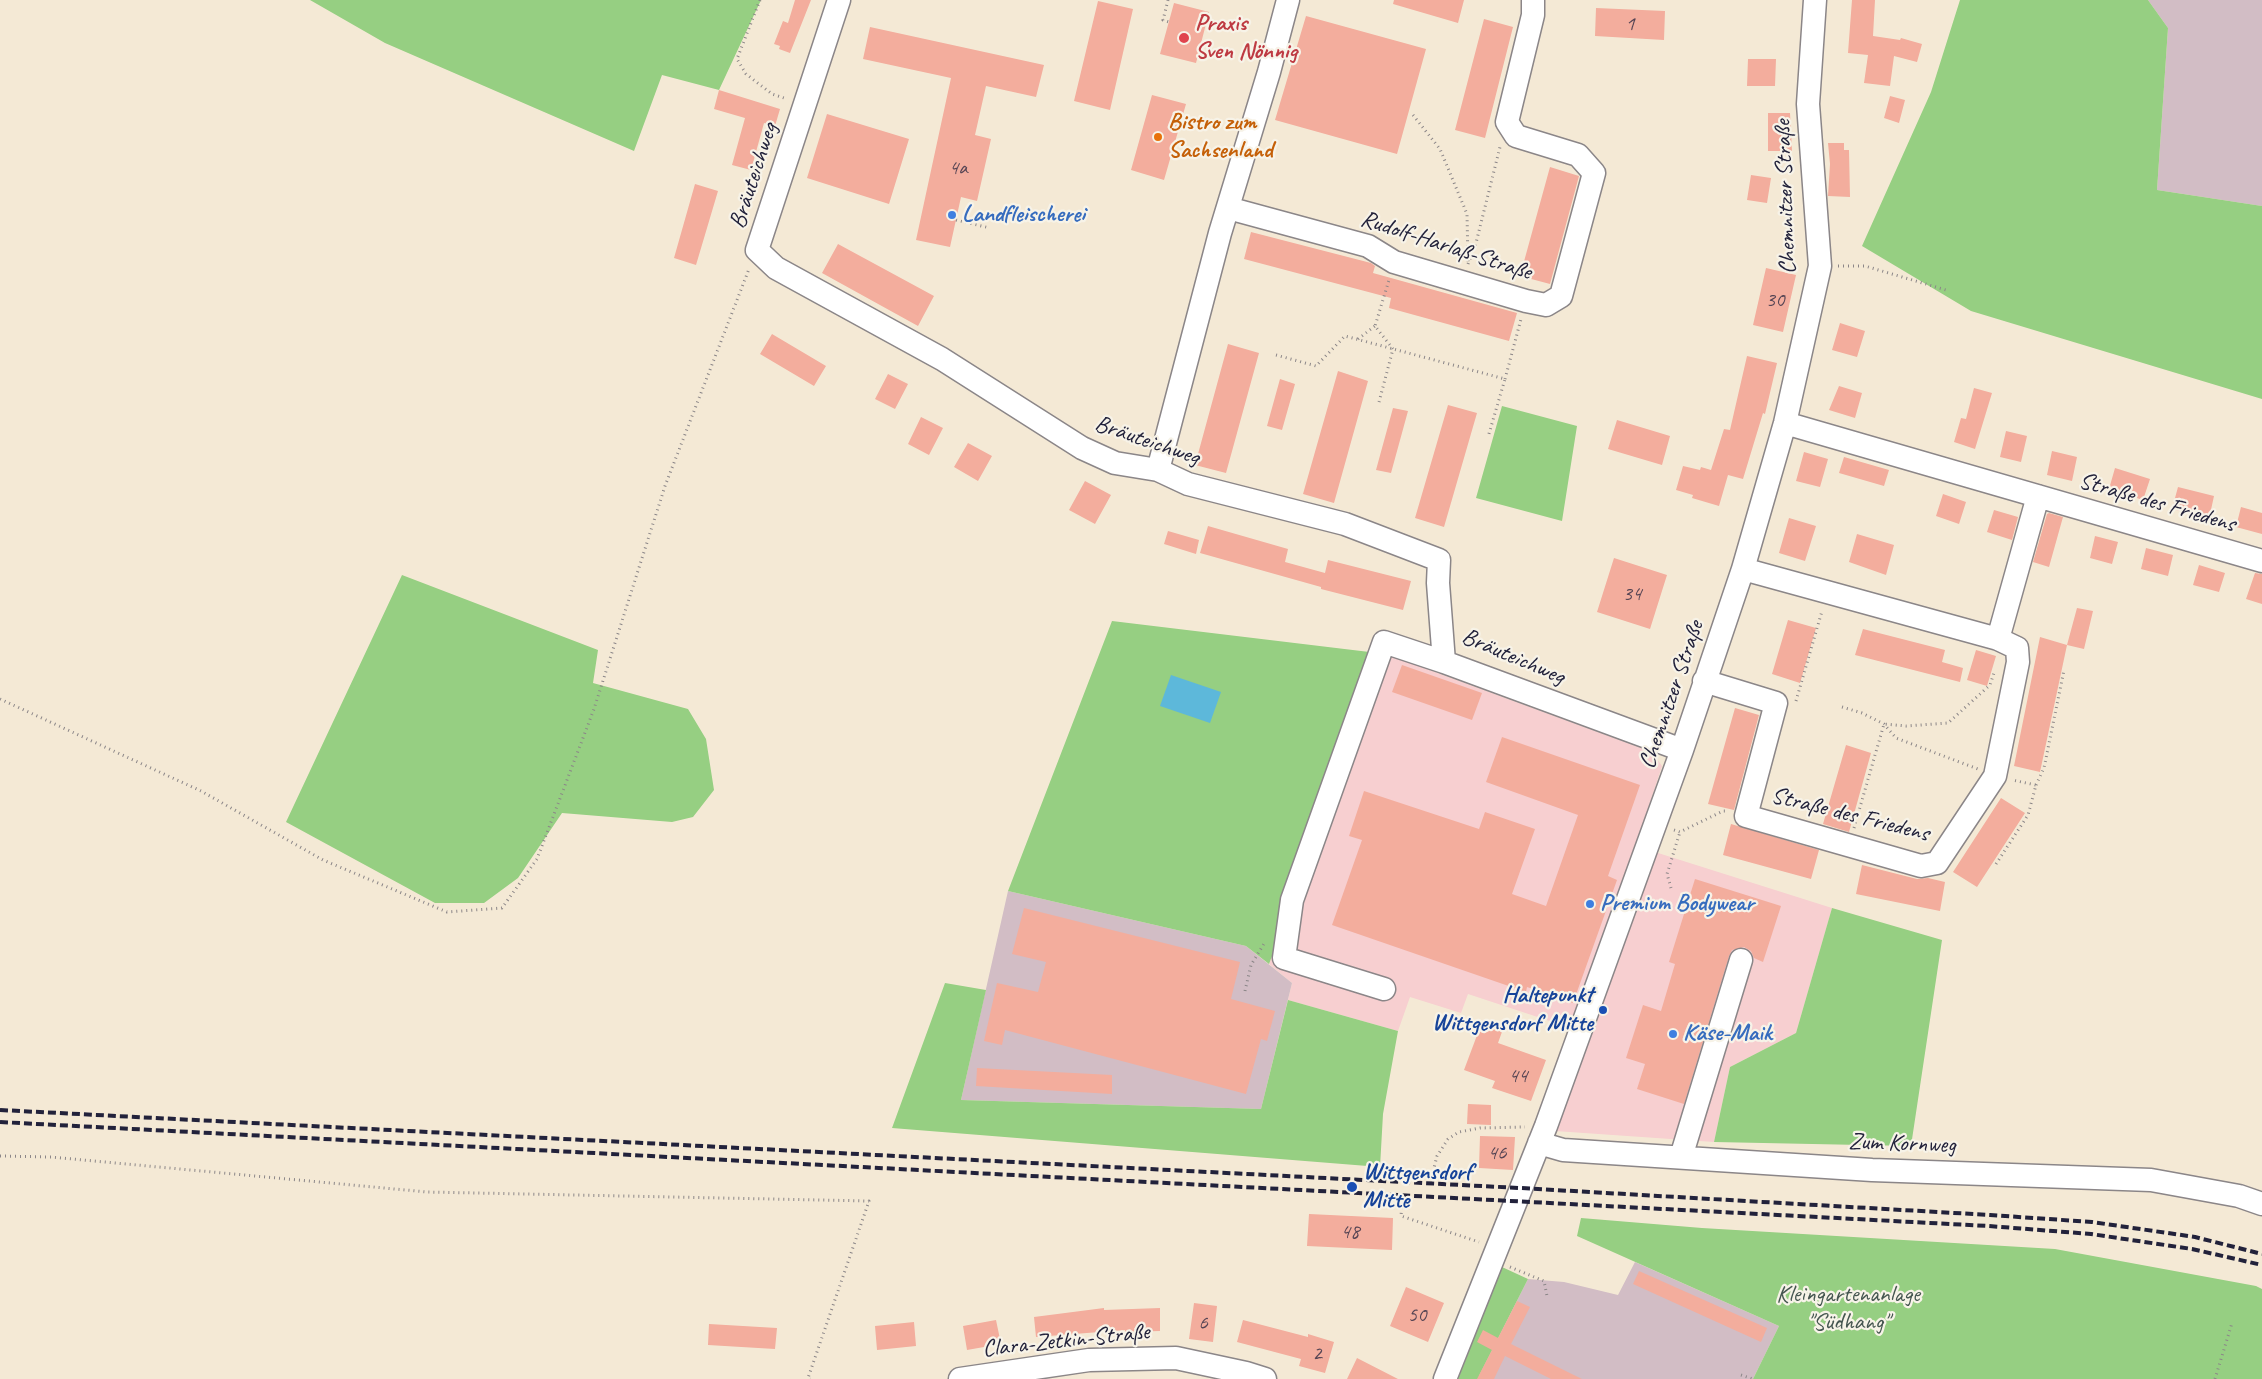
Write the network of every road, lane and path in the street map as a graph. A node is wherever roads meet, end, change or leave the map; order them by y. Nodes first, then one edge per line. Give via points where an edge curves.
1 (760, 0) edge
2 (838, 0) edge
3 (1168, 0) edge
4 (1533, 0) edge
5 (1815, 0) edge
6 (1285, 1) edge
7 (1169, 22) dead end
8 (804, 105) junction
9 (1413, 115) dead end
10 (1507, 122) junction
11 (1228, 208) junction
12 (956, 220) dead end
13 (990, 228) dead end
14 (757, 250) junction
15 (1394, 262) junction
16 (1820, 266) junction
17 (1946, 290) dead end
18 (1526, 301) junction
19 (1375, 326) junction
20 (1358, 340) junction
21 (1393, 349) junction
22 (1276, 355) dead end
23 (1505, 379) junction
24 (1379, 402) dead end
25 (1784, 423) junction
26 (1488, 437) dead end
27 (1158, 470) junction
28 (2038, 496) junction
29 (2262, 561) edge
30 (1742, 569) junction
31 (1828, 593) junction
32 (2000, 640) junction
33 (1444, 662) junction
34 (2064, 670) dead end
35 (1704, 681) junction
36 (0, 699) edge
37 (1795, 704) dead end
38 (1842, 706) dead end
39 (1884, 724) junction
40 (1682, 750) junction
41 (1995, 776) junction
42 (2036, 785) junction
43 (1746, 816) junction
44 (1654, 824) junction
45 (1680, 832) junction
46 (1852, 834) dead end
47 (1996, 864) dead end
48 (1671, 888) dead end
49 (1741, 960) dead end
50 (1384, 989) dead end
51 (1542, 1135) junction
52 (0, 1156) edge
53 (1681, 1157) junction
54 (1432, 1176) dead end
55 (1402, 1203) dead end
56 (2262, 1204) edge
57 (1496, 1254) junction
58 (1547, 1296) dead end
59 (2232, 1323) dead end
60 (1741, 1375) dead end
61 (1252, 1377) edge
62 (810, 1379) edge
63 (960, 1379) edge
64 (1445, 1379) edge
65 (1754, 1379) edge
66 (2215, 1379) edge

1 - 8 path via 736,59 746,74 772,94
2 - 8 street, Bräuteichweg
3 - 7 path via 1164,20
4 - 10 street via 1533,15
5 - 16 street, Chemnitzer Straße via 1808,104
6 - 11 street via 1269,72
8 - 14 street, Bräuteichweg
9 - 10 path via 1440,150 1467,214 1468,265
10 - 18 street, Rudolf-Harlaß-Straße via 1516,136 1578,154 1594,173 1561,296 1546,305
11 - 15 street, Rudolf-Harlaß-Straße via 1368,246
11 - 27 street
12 - 13 path
14 - 27 street, Bräuteichweg via 776,268 942,360 1082,448 1115,463
14 - 36 path via 665,486 594,709 537,859 502,908 447,912 323,860 202,791
15 - 18 street, Rudolf-Harlaß-Straße
15 - 19 path
16 - 17 path via 1865,266
16 - 25 street, Chemnitzer Straße
18 - 23 path
19 - 20 path
19 - 21 path
20 - 21 path
20 - 22 path via 1345,336 1316,366
21 - 23 path
21 - 24 path
23 - 26 path
25 - 28 street, Straße des Friedens
25 - 30 street, Chemnitzer Straße
27 - 33 street, Bräuteichweg via 1188,484 1345,524 1440,560 1438,583
28 - 29 street, Straße des Friedens
28 - 32 street
30 - 31 street
30 - 35 street, Chemnitzer Straße
31 - 32 street
31 - 37 path
32 - 39 path via 1990,686 1948,723
32 - 41 street, Straße des Friedens via 2017,648 2018,662
33 - 40 street, Bräuteichweg
33 - 50 street via 1384,642 1292,900 1284,958
34 - 42 path via 2044,768
35 - 40 street, Chemnitzer Straße
35 - 43 street, Straße des Friedens via 1776,703
38 - 39 path
39 - 41 path via 1896,738
39 - 46 path
40 - 44 street, Chemnitzer Straße
41 - 42 path
41 - 43 street, Straße des Friedens via 1937,863 1921,866
42 - 47 path via 2028,815
43 - 45 path via 1723,811
44 - 45 path
44 - 51 street, Chemnitzer Straße
45 - 48 path via 1667,874
49 - 53 street
51 - 53 street, Zum Kornweg via 1563,1150
51 - 54 path via 1480,1128 1459,1132 1448,1139 1437,1156
51 - 57 street, Chemnitzer Straße
52 - 62 path via 51,1157 427,1192 869,1201
53 - 56 street, Zum Kornweg via 1872,1170 2152,1180 2239,1196
55 - 57 path via 1401,1216
57 - 58 path via 1544,1281
57 - 64 street, Chemnitzer Straße
59 - 66 path
60 - 65 path
61 - 63 street, Clara-Zetkin-Straße via 1176,1358 1089,1360

